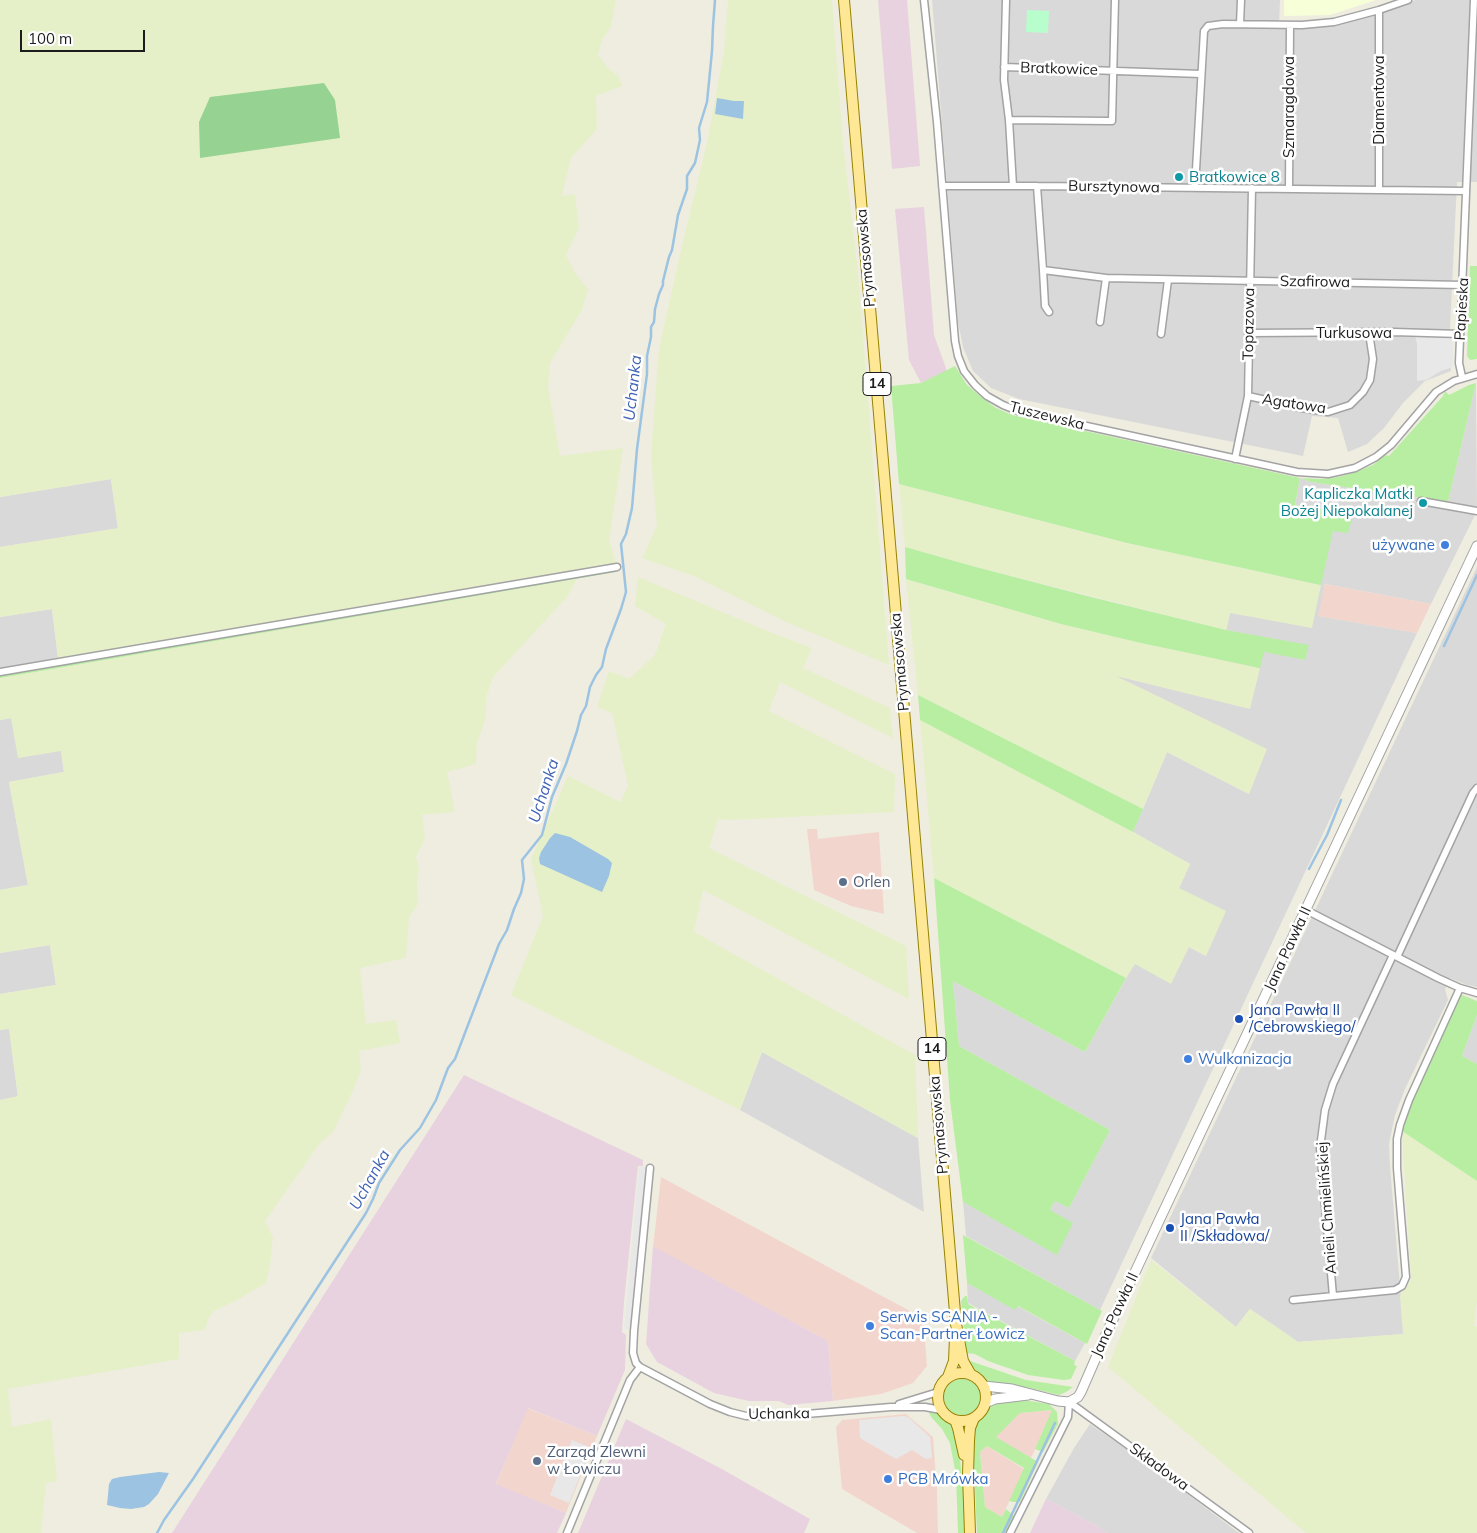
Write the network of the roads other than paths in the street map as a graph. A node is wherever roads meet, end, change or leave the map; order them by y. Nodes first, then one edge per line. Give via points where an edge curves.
1 (844, 0) edge
2 (924, 0) edge
3 (1006, 0) edge
4 (1115, 0) edge
5 (1240, 0) edge
6 (1408, 0) edge
7 (1474, 0) edge
8 (1380, 10) junction
9 (1240, 24) junction
10 (1290, 25) junction
11 (1474, 59) edge
12 (1004, 67) junction
13 (1113, 72) junction
14 (1201, 74) junction
15 (1009, 120) junction
16 (1013, 182) junction
17 (942, 186) junction
18 (1037, 186) junction
19 (1195, 187) junction
20 (1252, 188) junction
21 (1289, 189) junction
22 (1379, 190) junction
23 (1466, 191) junction
24 (1043, 270) junction
25 (1106, 278) junction
26 (1168, 280) junction
27 (1250, 281) junction
28 (1463, 285) junction
29 (1049, 312) dead end
30 (1100, 322) dead end
31 (1248, 333) junction
32 (1369, 333) junction
33 (1161, 334) dead end
34 (1460, 334) junction
35 (1477, 374) edge
36 (1462, 378) junction
37 (1248, 396) junction
38 (1235, 459) junction
39 (1421, 501) dead end
40 (1477, 511) edge
41 (1477, 546) edge
42 (618, 567) dead end
43 (0, 672) edge
44 (1477, 788) edge
45 (1306, 910) junction
46 (1395, 956) junction
47 (1460, 988) junction
48 (1477, 993) edge
49 (650, 1168) dead end
50 (1333, 1296) junction
51 (1293, 1300) dead end
52 (956, 1324) junction
53 (640, 1367) junction
54 (971, 1375) junction
55 (948, 1377) junction
56 (984, 1386) junction
57 (938, 1392) junction
58 (1033, 1395) junction
59 (1069, 1402) junction
60 (985, 1404) junction
61 (891, 1407) junction
62 (942, 1410) junction
63 (974, 1418) junction
64 (955, 1420) junction
65 (968, 1475) junction
66 (567, 1533) edge
67 (970, 1533) edge
68 (1010, 1533) edge
69 (1249, 1533) edge

1 - 52 main road, Prymasowska / 14
2 - 17 street, Tuszewska
3 - 12 street, Bratkowice
4 - 13 street, Bratkowice
5 - 9 street
6 - 8 street
7 - 11 street, Papieska
8 - 10 street via 1334,22
8 - 22 street, Diamentowa
9 - 10 street
9 - 14 street via 1216,24 1204,31
10 - 21 street, Szmaragdowa
11 - 23 street, Papieska
12 - 13 street, Bratkowice
12 - 15 street, Bratkowice
13 - 14 street, Bratkowice
13 - 15 street, Bratkowice via 1112,121
14 - 19 street
15 - 16 street, Bratkowice
16 - 17 street, Bursztynowa
16 - 18 street, Bursztynowa
17 - 38 street, Tuszewska via 955,341 964,372 975,386 987,396 1018,411
18 - 19 street, Bursztynowa
18 - 24 street
19 - 20 street, Bursztynowa
20 - 21 street, Bursztynowa
20 - 27 street, Topazowa
21 - 22 street, Bursztynowa
22 - 23 street, Bursztynowa
23 - 28 street, Papieska
24 - 25 street, Szafirowa
24 - 29 street via 1044,306
25 - 26 street, Szafirowa
25 - 30 street
26 - 27 street, Szafirowa
26 - 33 street
27 - 28 street, Szafirowa
27 - 31 street, Topazowa
28 - 34 street, Papieska
31 - 32 street, Turkusowa
31 - 37 street, Topazowa
32 - 34 street, Turkusowa
32 - 37 street, Agatowa via 1373,359 1370,380 1350,405 1328,412
34 - 36 street, Papieska
35 - 36 street, Tuszewska
36 - 38 street, Tuszewska via 1436,392 1391,445 1355,468 1312,474
37 - 38 street, Topazowa
39 - 40 street
41 - 45 street, Jana Pawła II
42 - 43 street
44 - 46 street, Anieli Chmielińskiej
45 - 46 street
45 - 59 street, Jana Pawła II via 1082,1390
46 - 47 street
46 - 50 street, Anieli Chmielińskiej via 1333,1084 1325,1110 1320,1148
47 - 48 street
47 - 50 street via 1409,1100 1397,1139 1406,1277 1402,1286 1395,1290
49 - 53 street via 634,1331 633,1353
50 - 51 street
52 - 54 main road, Prymasowska / 14 via 963,1361
52 - 55 main road, Prymasowska / 14 via 954,1362
53 - 61 street, Uchanka via 710,1404 746,1416
53 - 66 street via 630,1380
54 - 55 main road via 963,1373
54 - 56 main road, 14
55 - 57 main road, 14
56 - 58 street
56 - 60 main road
57 - 61 street, Uchanka
57 - 62 main road
58 - 59 street
58 - 60 street via 995,1399
59 - 68 street, Jana Pawła II via 1068,1417
59 - 69 street, Składowa
60 - 63 main road
61 - 62 street, Uchanka
62 - 64 main road
63 - 64 main road
63 - 65 main road
64 - 65 main road
65 - 67 main road

